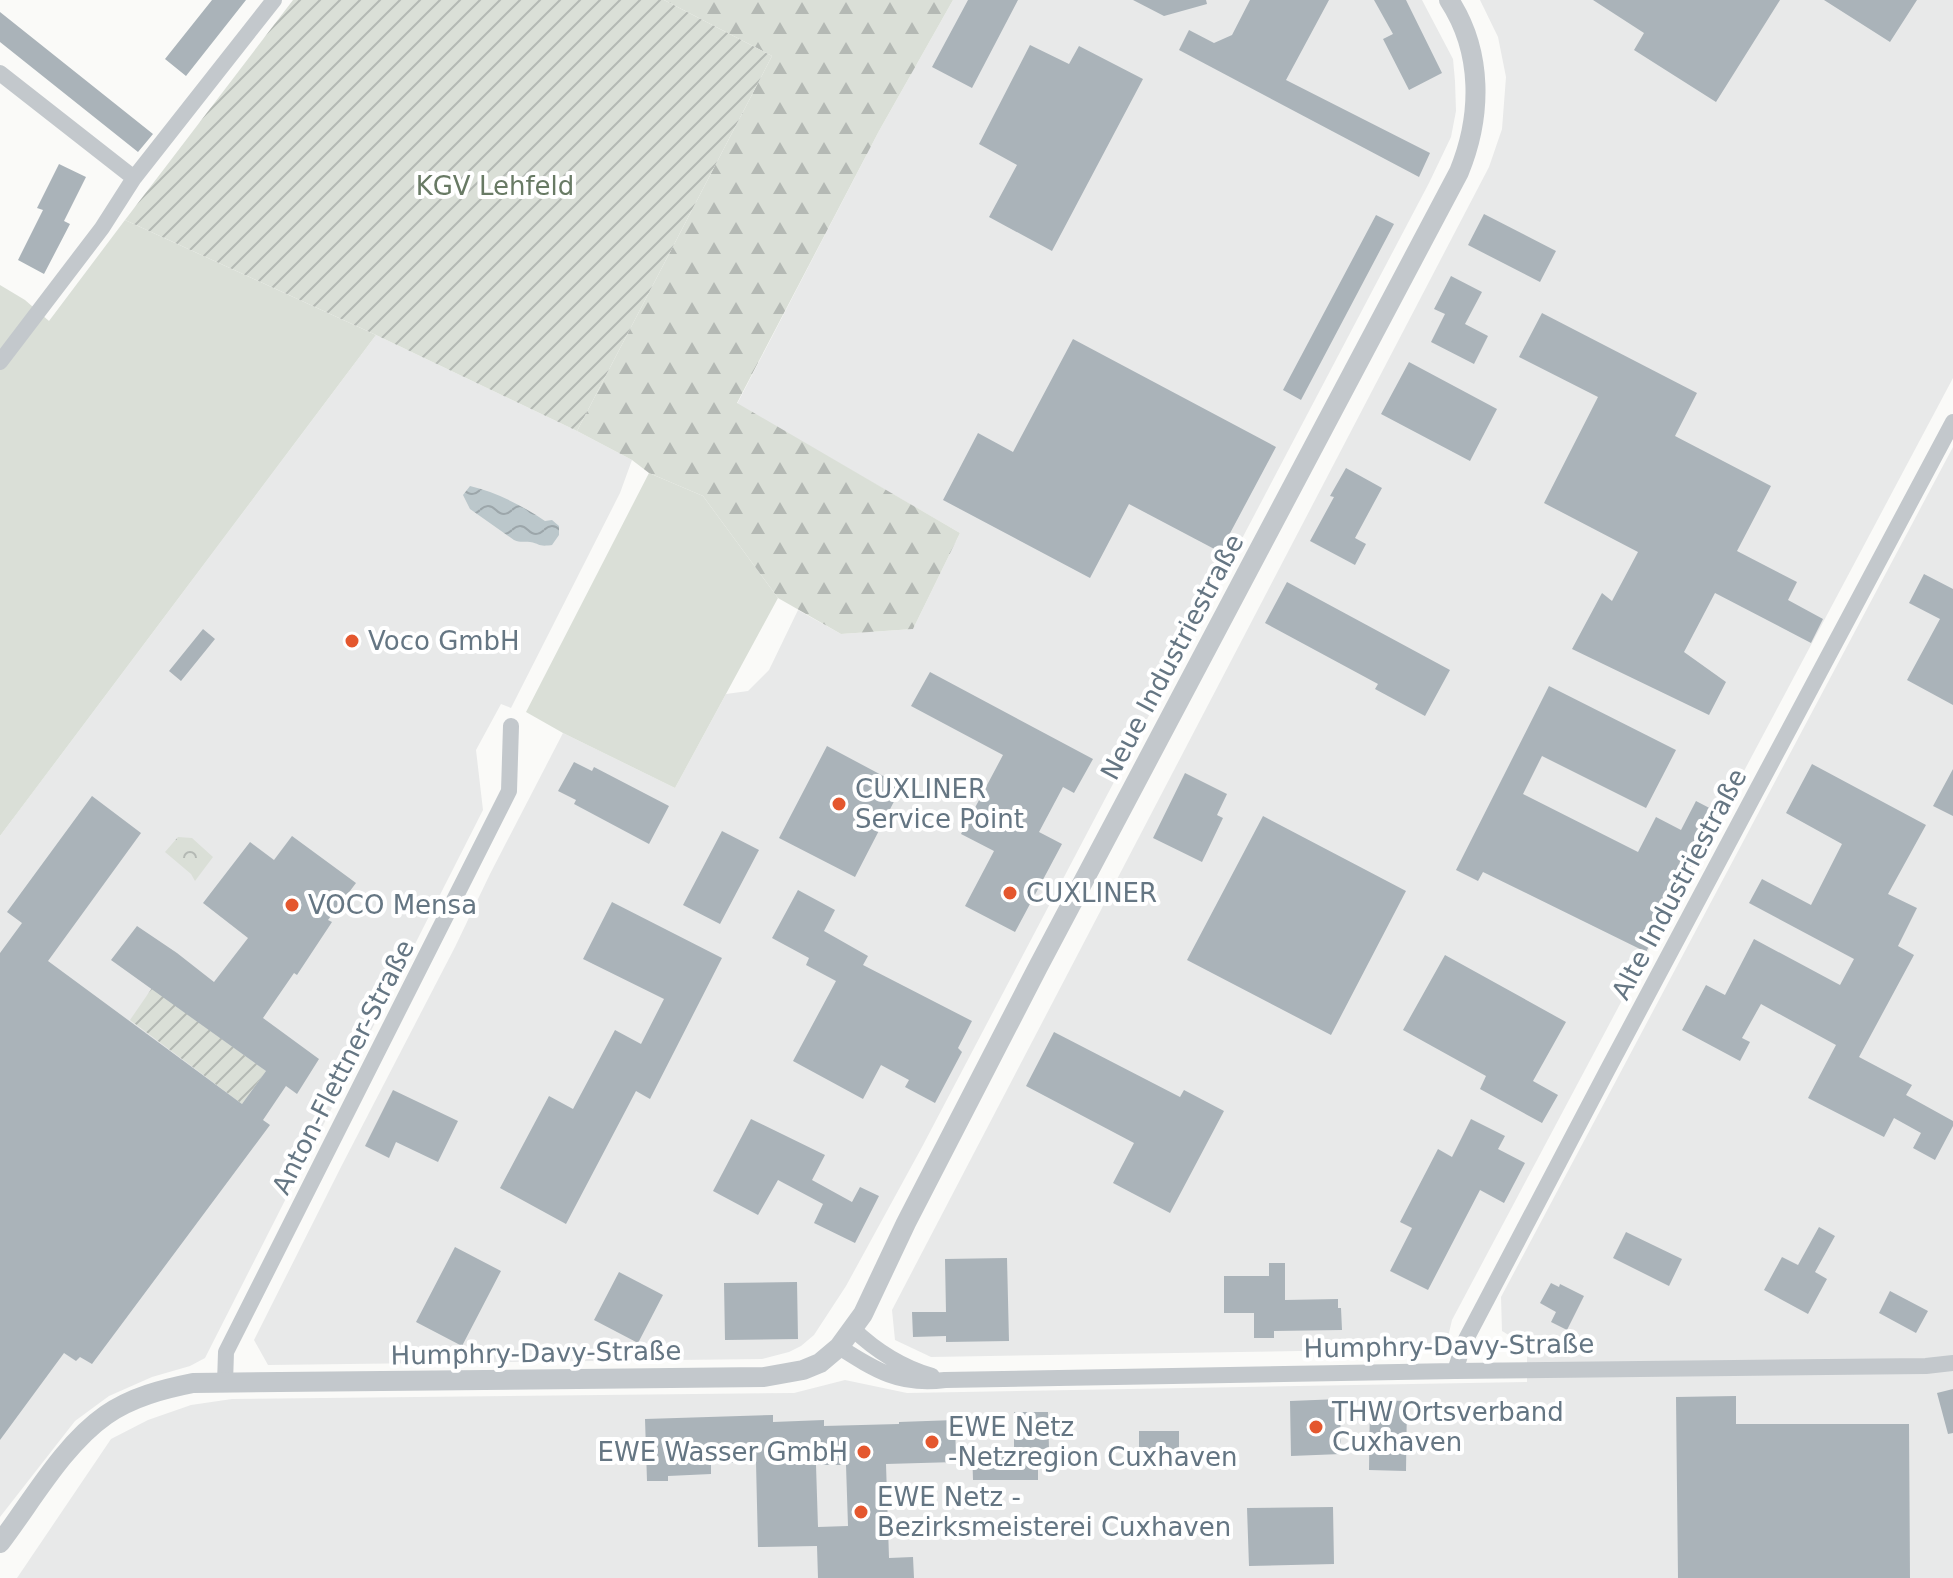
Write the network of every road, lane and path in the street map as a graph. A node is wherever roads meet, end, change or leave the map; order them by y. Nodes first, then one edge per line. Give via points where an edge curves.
1 (274, 0) edge
2 (1449, 0) edge
3 (0, 73) edge
4 (134, 178) junction
5 (0, 362) edge
6 (1953, 422) edge
7 (511, 726) dead end
8 (853, 1329) junction
9 (839, 1347) junction
10 (1953, 1363) edge
11 (1455, 1371) junction
12 (945, 1380) junction
13 (225, 1383) junction
14 (0, 1543) edge

1 - 4 street
2 - 8 street, Neue Industriestraße via 1467,34 1476,88 1471,139 1459,172 1045,953
3 - 4 street
4 - 5 street
6 - 11 street, Alte Industriestraße via 1586,1110 1464,1343
7 - 13 street, Anton-Flettner-Straße via 509,791 226,1352
8 - 9 street, Humphry-Davy-Straße
8 - 12 street, Humphry-Davy-Straße via 903,1366
9 - 12 street, Humphry-Davy-Straße via 889,1375
9 - 13 street, Humphry-Davy-Straße via 803,1370 764,1377
10 - 11 street, Humphry-Davy-Straße
11 - 12 street, Humphry-Davy-Straße
13 - 14 street, Humphry-Davy-Straße via 178,1394 114,1419 91,1437

